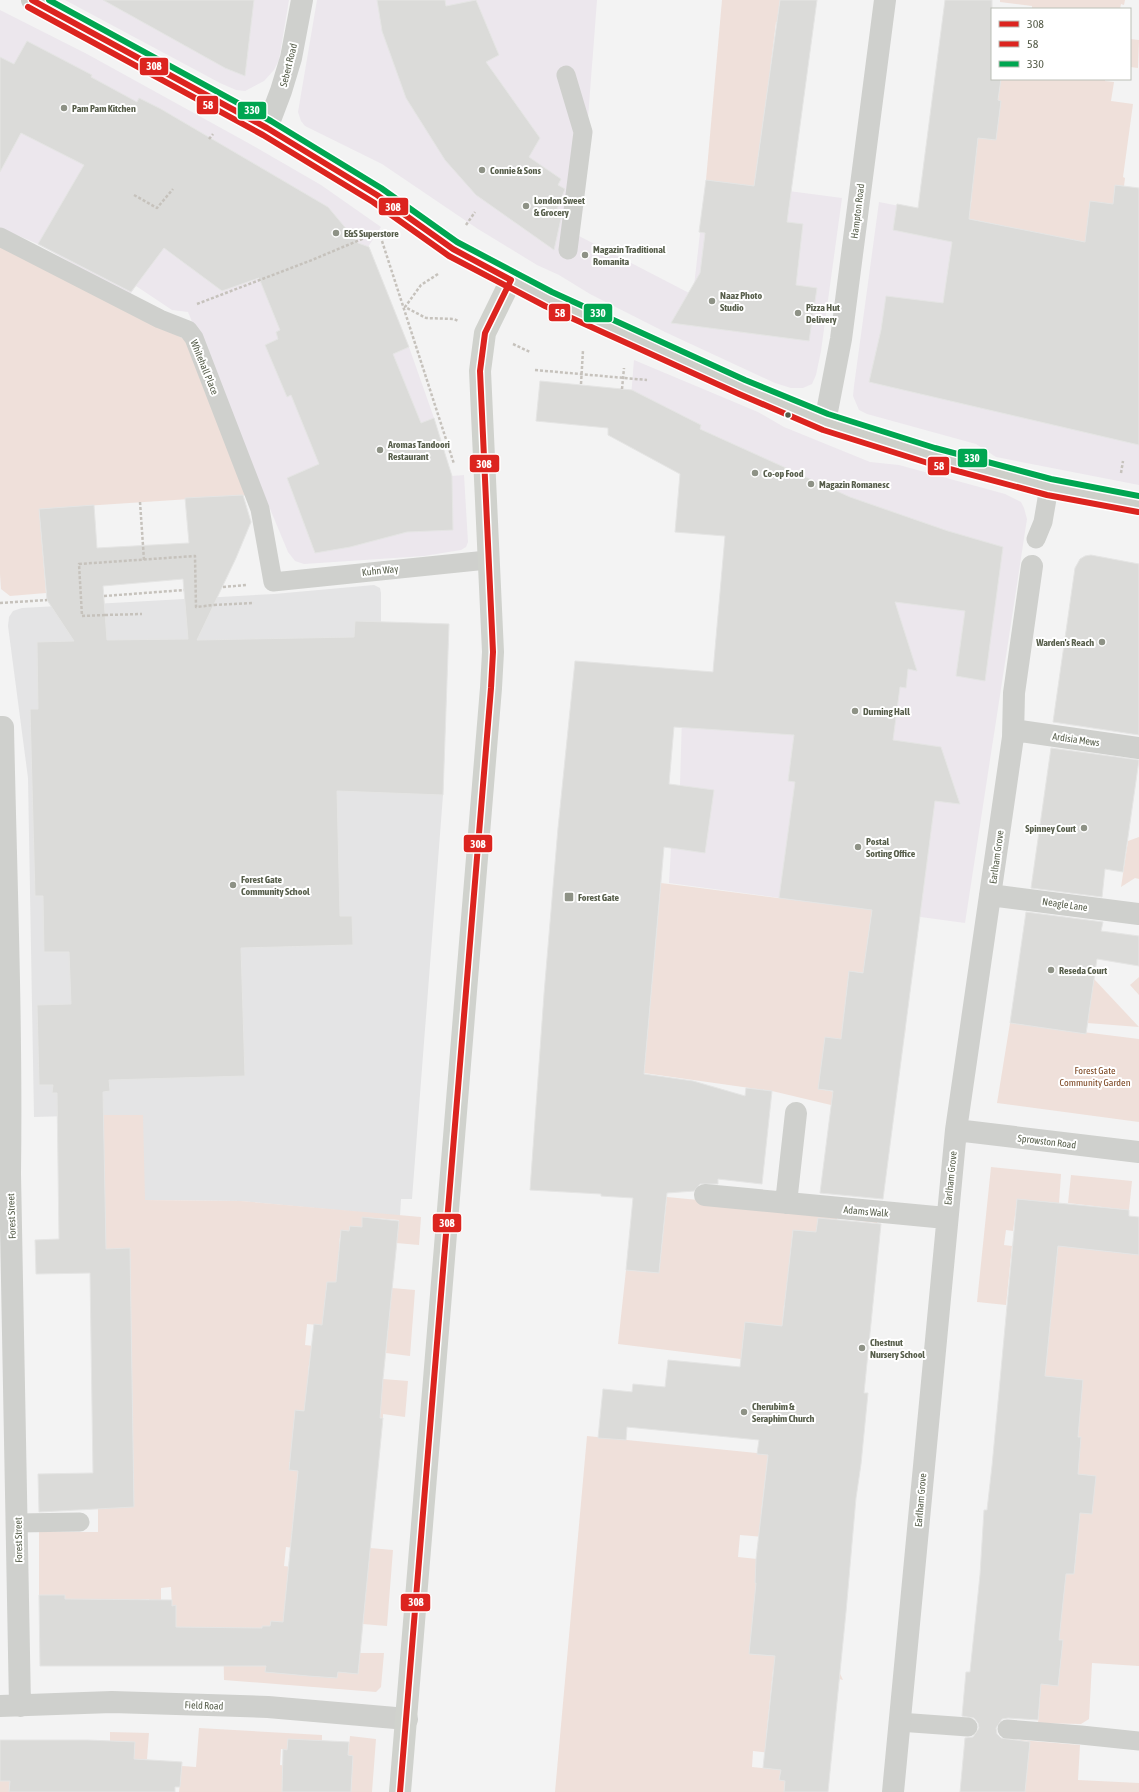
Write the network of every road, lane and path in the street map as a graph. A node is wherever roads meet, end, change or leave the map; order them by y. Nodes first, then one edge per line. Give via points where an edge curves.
1 (32, 0) edge
2 (302, 0) edge
3 (885, 0) edge
4 (566, 75) dead end
5 (267, 128) junction
6 (213, 134) dead end
7 (209, 139) dead end
8 (173, 189) dead end
9 (134, 195) dead end
10 (475, 212) dead end
11 (468, 222) dead end
12 (371, 233) dead end
13 (0, 237) edge
14 (382, 241) dead end
15 (568, 250) dead end
16 (437, 276) dead end
17 (511, 280) junction
18 (405, 307) junction
19 (160, 319) junction
20 (454, 319) dead end
21 (515, 345) dead end
22 (583, 350) dead end
23 (530, 352) dead end
24 (624, 368) dead end
25 (535, 370) dead end
26 (582, 375) junction
27 (623, 378) junction
28 (647, 380) dead end
29 (581, 384) dead end
30 (622, 388) dead end
31 (825, 422) junction
32 (456, 469) dead end
33 (1049, 487) junction
34 (140, 502) dead end
35 (1139, 504) edge
36 (1036, 539) dead end
37 (144, 560) junction
38 (487, 560) junction
39 (1032, 566) dead end
40 (273, 582) joint
41 (184, 590) dead end
42 (104, 596) dead end
43 (47, 600) dead end
44 (256, 602) dead end
45 (0, 603) edge
46 (142, 614) dead end
47 (2, 727) edge
48 (1014, 730) junction
49 (1139, 748) edge
50 (990, 895) junction
51 (1139, 914) edge
52 (796, 1113) dead end
53 (956, 1130) junction
54 (1139, 1152) edge
55 (705, 1195) dead end
56 (786, 1203) junction
57 (946, 1218) junction
58 (80, 1522) dead end
59 (18, 1523) junction
60 (10, 1706) edge
61 (407, 1720) junction
62 (899, 1722) junction
63 (968, 1727) dead end
64 (1007, 1729) dead end
65 (1139, 1741) edge
66 (400, 1792) edge
67 (893, 1792) edge

1 - 5 main road
2 - 5 street, Sebert Road via 291,58
3 - 31 street, Hampton Road via 841,339
4 - 15 lane via 583,132
5 - 17 main road via 377,195 453,249
6 - 7 path
8 - 9 path via 157,208
10 - 11 path
12 - 19 path via 312,260
13 - 19 lane, Whitehall Place
14 - 18 path
16 - 18 path via 420,285
17 - 31 main road via 548,299
17 - 38 street via 485,333 480,371
18 - 20 path via 426,318
18 - 32 path
19 - 40 lane, Whitehall Place via 188,330 194,338 260,509
21 - 23 path
22 - 26 path
24 - 27 path
25 - 26 path
26 - 27 path
26 - 29 path
27 - 28 path
27 - 30 path
31 - 33 main road via 932,456
33 - 35 main road
33 - 36 lane via 1043,522
34 - 37 path
37 - 44 path, bridge via 195,556 196,607
37 - 46 path, bridge via 79,564 82,616
38 - 40 lane, Kuhn Way
38 - 61 street via 493,652 491,688
39 - 48 street, Earlham Grove via 1014,693
41 - 42 path
43 - 45 path
47 - 59 street, Forest Street
48 - 49 street, Ardisia Mews
48 - 50 street, Earlham Grove
50 - 51 street, Neagle Lane
50 - 53 street, Earlham Grove
52 - 56 street
53 - 54 street, Sprowston Road
53 - 57 street, Earlham Grove
55 - 56 street, Adams Walk
56 - 57 street, Adams Walk
57 - 62 street, Earlham Grove
58 - 59 lane
59 - 60 street, Forest Street
60 - 61 street, Field Road via 112,1702 268,1707
61 - 66 street
62 - 63 lane
62 - 67 street, Earlham Grove
64 - 65 lane

